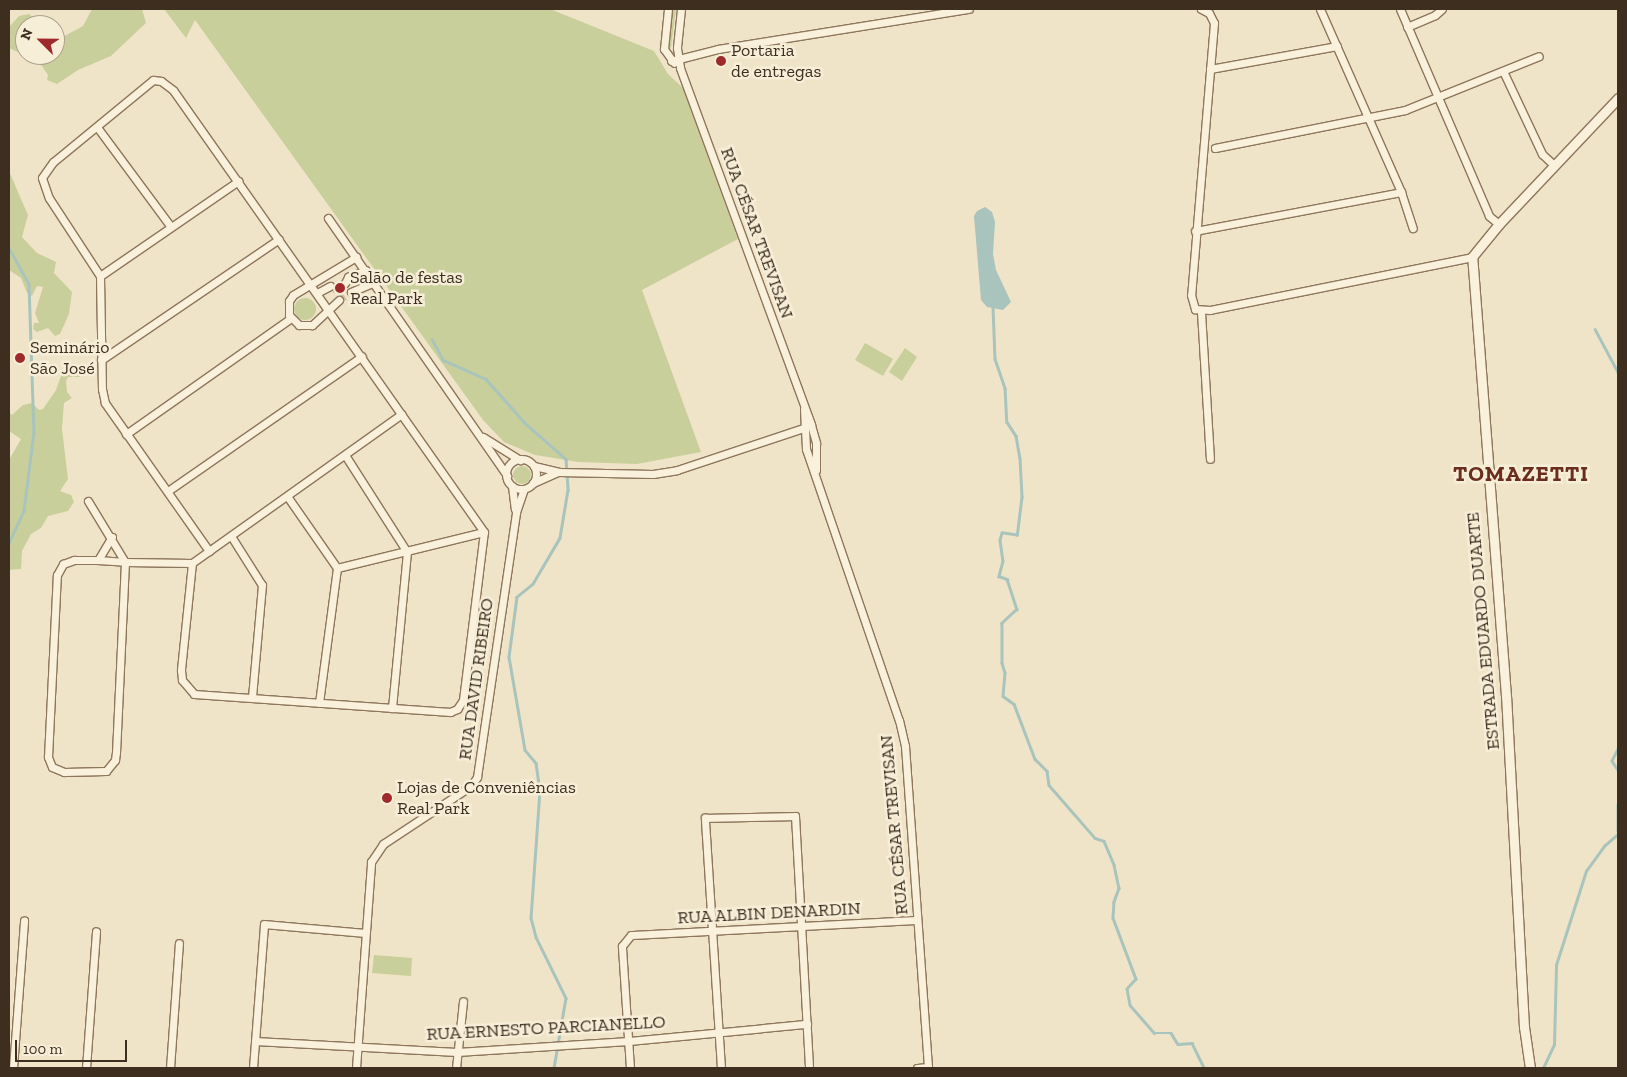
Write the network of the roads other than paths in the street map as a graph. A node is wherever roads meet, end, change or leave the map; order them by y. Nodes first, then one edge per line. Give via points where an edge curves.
1 (668, 9) edge
2 (681, 9) edge
3 (969, 9) edge
4 (1201, 9) edge
5 (1320, 9) edge
6 (1400, 9) edge
7 (1442, 9) edge
8 (1407, 27) junction
9 (1337, 46) junction
10 (1539, 56) dead end
11 (674, 60) junction
12 (1210, 69) junction
13 (1503, 71) junction
14 (1437, 98) junction
15 (1618, 98) edge
16 (1369, 119) junction
17 (97, 127) junction
18 (1215, 148) dead end
19 (1554, 165) junction
20 (238, 181) junction
21 (1401, 192) junction
22 (328, 218) dead end
23 (1499, 224) junction
24 (171, 227) junction
25 (1413, 228) dead end
26 (1195, 231) junction
27 (279, 239) junction
28 (356, 257) junction
29 (1472, 257) junction
30 (366, 270) junction
31 (100, 276) junction
32 (345, 280) tunnel mouth
33 (374, 282) junction
34 (311, 284) junction
35 (331, 288) tunnel mouth
36 (351, 292) tunnel mouth
37 (319, 295) junction
38 (339, 300) tunnel mouth
39 (330, 310) junction
40 (1201, 312) junction
41 (291, 318) junction
42 (362, 356) junction
43 (101, 360) junction
44 (804, 409) junction
45 (402, 414) junction
46 (811, 425) junction
47 (803, 428) junction
48 (126, 434) junction
49 (481, 436) junction
50 (345, 455) junction
51 (1210, 459) dead end
52 (520, 460) junction
53 (534, 466) junction
54 (559, 472) junction
55 (816, 472) junction
56 (507, 476) junction
57 (533, 482) junction
58 (512, 486) junction
59 (524, 489) junction
60 (168, 491) junction
61 (287, 496) junction
62 (88, 501) dead end
63 (516, 512) junction
64 (484, 532) junction
65 (231, 536) junction
66 (112, 537) junction
67 (209, 551) junction
68 (407, 552) junction
69 (98, 560) junction
70 (125, 562) junction
71 (192, 563) junction
72 (337, 568) junction
73 (252, 698) junction
74 (319, 703) junction
75 (392, 708) junction
76 (24, 920) dead end
77 (917, 920) junction
78 (801, 926) junction
79 (96, 931) dead end
80 (712, 931) junction
81 (366, 933) junction
82 (180, 943) dead end
83 (463, 1001) dead end
84 (807, 1024) junction
85 (719, 1032) junction
86 (255, 1041) junction
87 (629, 1041) junction
88 (357, 1047) junction
89 (457, 1052) junction
90 (13, 1068) edge
91 (86, 1068) edge
92 (170, 1068) edge
93 (253, 1068) edge
94 (356, 1068) edge
95 (456, 1068) edge
96 (630, 1068) edge
97 (721, 1068) edge
98 (810, 1068) edge
99 (917, 1068) edge
100 (928, 1068) edge
101 (1530, 1068) edge

1 - 11 street via 664,49
2 - 11 street
3 - 11 street via 718,49
4 - 12 street via 1209,13 1214,23
5 - 9 street
6 - 8 street
7 - 8 street via 1436,15
8 - 14 street
9 - 12 street
9 - 16 street
10 - 13 street
11 - 44 street, RUA CÉSAR TREVISAN via 680,68 744,237
12 - 26 street
13 - 14 street
13 - 19 street via 1542,154
14 - 16 street
14 - 23 street via 1489,216
15 - 19 street
16 - 18 street
16 - 21 street
17 - 20 street via 147,83 161,81 173,90
17 - 24 street
17 - 31 street via 53,162 42,178 49,198
19 - 23 street
20 - 24 street
20 - 27 street
21 - 25 street
21 - 26 street
22 - 28 street
23 - 29 street
24 - 31 street
26 - 40 street via 1191,295 1192,304
27 - 34 street
27 - 43 street
28 - 30 street
28 - 34 street
29 - 40 street
29 - 101 street, ESTRADA EDUARDO DUARTE via 1506,696 1524,1027
30 - 32 street
30 - 33 street
31 - 43 street
33 - 36 street
33 - 49 street
34 - 37 street
34 - 41 street via 289,301
35 - 37 street
37 - 39 street
38 - 39 street
39 - 41 street via 312,325 299,325
39 - 42 street
40 - 51 street
41 - 48 street
42 - 45 street
42 - 60 street
43 - 48 street via 105,403
44 - 46 street, RUA CÉSAR TREVISAN
44 - 47 street, RUA CÉSAR TREVISAN
45 - 50 street
45 - 64 street
46 - 47 street
46 - 55 street, RUA CÉSAR TREVISAN via 816,443
47 - 54 street via 677,470 653,474
47 - 55 street, RUA CÉSAR TREVISAN via 804,445
48 - 60 street
49 - 52 street
49 - 56 street
50 - 61 street
50 - 68 street
52 - 53 street
52 - 56 street via 510,464
53 - 54 street
53 - 57 street
54 - 57 street
55 - 77 street, RUA CÉSAR TREVISAN via 902,728
56 - 58 street
57 - 59 street
58 - 59 street
58 - 63 street, RUA DAVID RIBEIRO
59 - 63 street, RUA DAVID RIBEIRO
60 - 67 street
61 - 65 street
61 - 72 street
62 - 66 street
63 - 81 street, RUA DAVID RIBEIRO via 477,777 471,786 376,852 371,862
64 - 68 street
64 - 75 street via 463,700 457,710 450,712
65 - 67 street
65 - 73 street via 262,585
66 - 69 street
66 - 70 street
67 - 71 street
68 - 72 street
68 - 75 street
69 - 70 street
69 - 70 street via 68,561 57,575 48,757 52,767 64,772 106,771 115,760
70 - 71 street
71 - 73 street via 182,680 194,694
72 - 74 street
73 - 74 street
74 - 75 street
76 - 90 street
77 - 78 street, RUA ALBIN DENARDIN
77 - 100 street, RUA CÉSAR TREVISAN
78 - 80 street, RUA ALBIN DENARDIN
78 - 80 street via 795,816 705,818
78 - 84 street
79 - 91 street
80 - 85 street
80 - 87 street, RUA ALBIN DENARDIN via 631,936 624,940
81 - 86 street via 264,924
81 - 88 street, RUA DAVID RIBEIRO
82 - 92 street
83 - 89 street
84 - 85 street, RUA ERNESTO PARCIANELLO
84 - 98 street
85 - 87 street, RUA ERNESTO PARCIANELLO
85 - 97 street
86 - 88 street, RUA ERNESTO PARCIANELLO
86 - 93 street
87 - 89 street, RUA ERNESTO PARCIANELLO
87 - 96 street
88 - 89 street, RUA ERNESTO PARCIANELLO
88 - 94 street, RUA DAVID RIBEIRO
89 - 95 street
99 - 100 street

